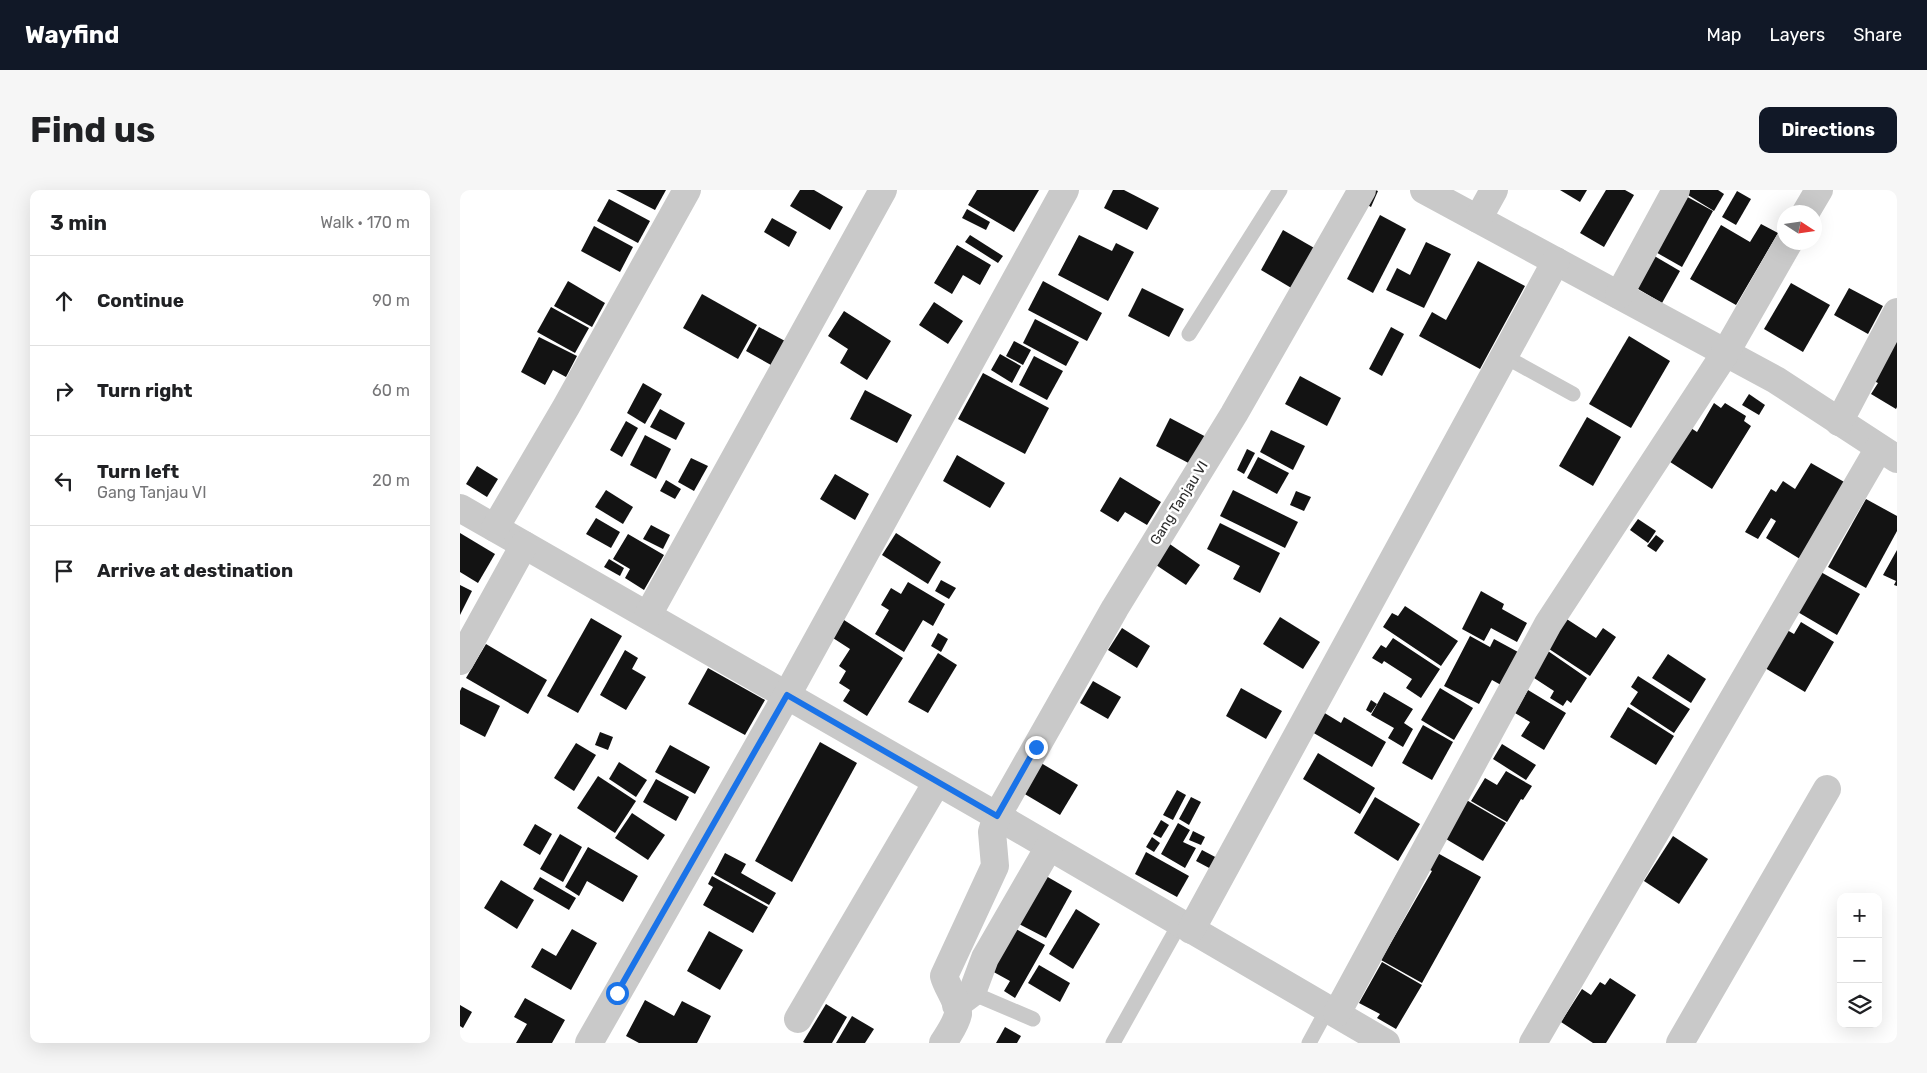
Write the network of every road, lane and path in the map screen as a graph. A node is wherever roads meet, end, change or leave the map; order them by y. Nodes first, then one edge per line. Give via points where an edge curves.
1 (687, 190) edge
2 (884, 190) edge
3 (1065, 190) edge
4 (1280, 190) edge
5 (1362, 190) edge
6 (1424, 190) edge
7 (1494, 190) edge
8 (1676, 190) edge
9 (1819, 190) edge
10 (1810, 205) edge
11 (1478, 219) junction
12 (1783, 250) edge
13 (1556, 261) junction
14 (1619, 295) junction
15 (1897, 312) edge
16 (1189, 334) dead end
17 (1726, 352) junction
18 (1504, 356) junction
19 (1574, 394) dead end
20 (1839, 422) junction
21 (1888, 453) edge
22 (460, 508) edge
23 (495, 528) junction
24 (524, 545) junction
25 (648, 615) junction
26 (460, 661) edge
27 (787, 695) junction
28 (937, 782) junction
29 (1826, 789) dead end
30 (997, 816) junction
31 (1049, 847) junction
32 (1186, 927) junction
33 (964, 999) junction
34 (1332, 1011) junction
35 (798, 1019) dead end
36 (1033, 1019) dead end
37 (589, 1043) edge
38 (943, 1043) edge
39 (1113, 1043) edge
40 (1310, 1043) edge
41 (1386, 1043) edge
42 (1533, 1043) edge
43 (1680, 1043) edge

1 - 23 street
2 - 25 street
3 - 27 street
4 - 16 lane
5 - 30 street, Gang Tanjau VI via 1234,414 1114,608
6 - 11 street
7 - 11 street
8 - 14 street
9 - 10 street
11 - 13 street
12 - 17 street
13 - 14 street
13 - 18 street
14 - 17 street
15 - 20 street
17 - 20 street via 1776,380
17 - 34 street via 1548,624
18 - 19 lane
18 - 32 street
20 - 21 street
21 - 42 street
22 - 23 street
23 - 24 street
24 - 25 street
24 - 26 street
25 - 27 street
27 - 28 street
27 - 37 street
28 - 30 street
28 - 35 street
29 - 43 street
30 - 31 street
30 - 33 street, Gang Tanjau VI via 992,832 995,866 944,976 946,985
31 - 32 street
31 - 33 street
32 - 34 street
32 - 39 lane
33 - 36 lane
33 - 38 street
34 - 40 lane
34 - 41 street

